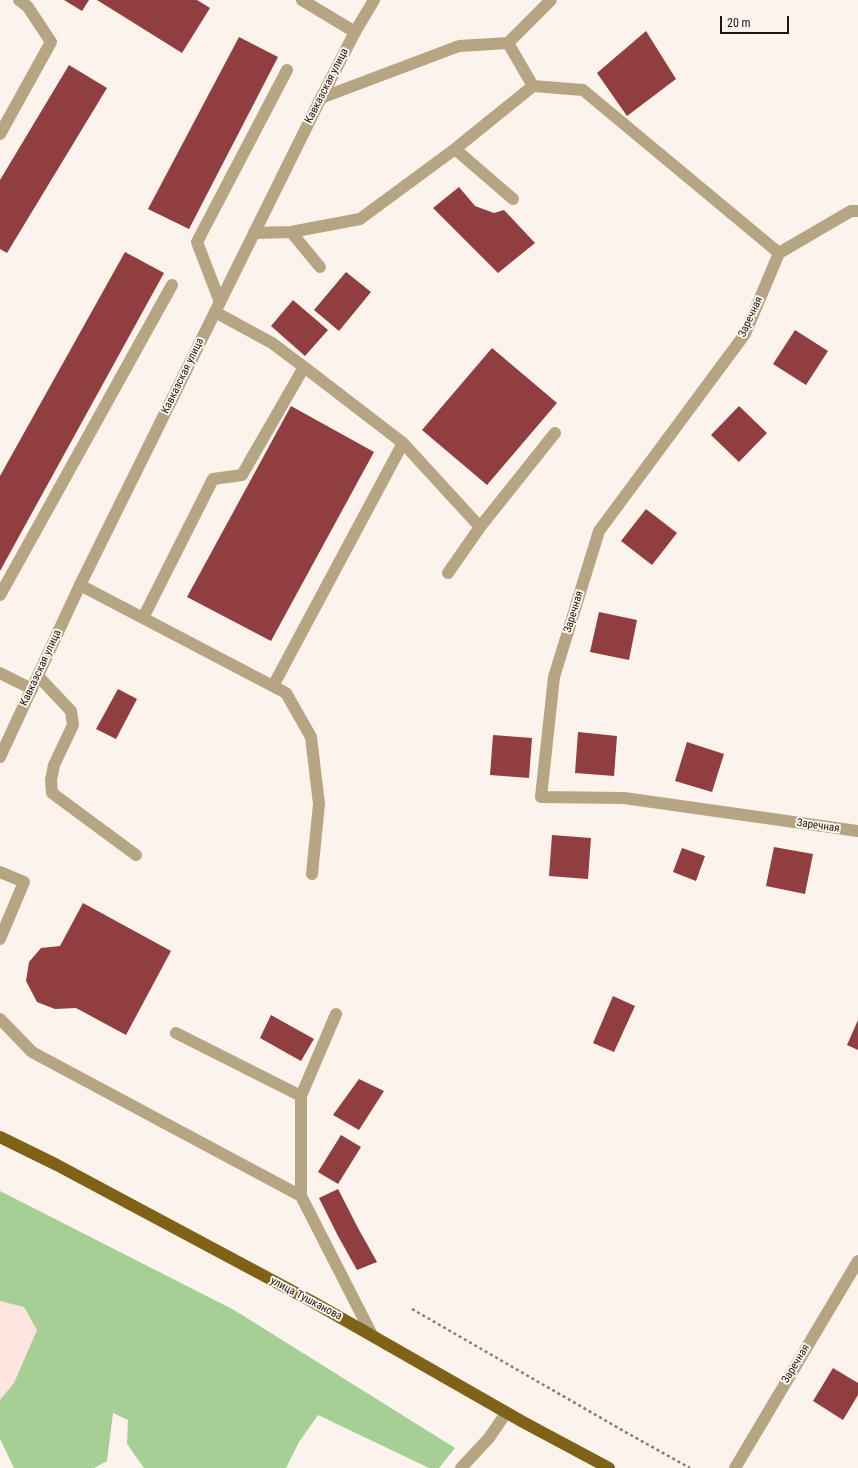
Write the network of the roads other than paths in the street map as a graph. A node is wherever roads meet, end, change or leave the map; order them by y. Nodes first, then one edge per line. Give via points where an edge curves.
1 (19, 0) edge
2 (302, 0) edge
3 (374, 0) edge
4 (551, 0) edge
5 (355, 32) junction
6 (508, 43) junction
7 (287, 70) dead end
8 (533, 86) junction
9 (321, 98) junction
10 (0, 134) edge
11 (455, 150) junction
12 (513, 199) dead end
13 (858, 211) edge
14 (291, 232) junction
15 (254, 233) junction
16 (779, 253) junction
17 (320, 267) dead end
18 (172, 285) dead end
19 (217, 307) junction
20 (304, 366) junction
21 (555, 433) dead end
22 (402, 443) junction
23 (480, 527) junction
24 (448, 573) dead end
25 (80, 586) junction
26 (0, 595) edge
27 (143, 618) junction
28 (0, 673) edge
29 (38, 676) junction
30 (273, 686) junction
31 (32, 689) junction
32 (0, 757) edge
33 (858, 831) edge
34 (136, 855) dead end
35 (0, 872) edge
36 (312, 874) dead end
37 (0, 939) edge
38 (336, 1014) dead end
39 (0, 1019) edge
40 (176, 1033) dead end
41 (301, 1096) junction
42 (0, 1137) edge
43 (301, 1196) junction
44 (857, 1264) edge
45 (372, 1335) junction
46 (506, 1413) junction
47 (461, 1468) edge
48 (609, 1468) edge
49 (735, 1468) edge

1 - 10 street via 28,7 51,42
2 - 5 street
3 - 5 street, Кавказская улица
4 - 6 street
5 - 9 street, Кавказская улица
6 - 8 street
6 - 9 street via 459,46
7 - 19 street via 197,242
8 - 11 street
8 - 16 street via 583,90
9 - 15 street, Кавказская улица
11 - 12 street
11 - 14 street via 360,219
13 - 16 street via 851,211
14 - 15 street
14 - 17 street
15 - 19 street, Кавказская улица
16 - 33 street, Заречная via 745,334 599,531 554,677 541,797 624,798
18 - 26 street
19 - 20 street
19 - 25 street, Кавказская улица
20 - 22 street
20 - 27 street via 242,475 213,478
21 - 23 street
22 - 23 street
22 - 30 street
23 - 24 street
25 - 27 street
25 - 29 street, Кавказская улица
27 - 30 street
28 - 31 street
29 - 31 street, Кавказская улица
29 - 34 street via 71,711 73,725 54,765 52,793
30 - 36 street via 286,693 311,737 319,804
31 - 32 street, Кавказская улица
35 - 37 street via 24,882
38 - 41 street
39 - 43 street via 32,1052
40 - 41 street
41 - 43 street
42 - 45 main road, улица Тушканова via 57,1165
43 - 45 street
44 - 49 street, Заречная
45 - 46 main road, улица Тушканова
46 - 47 street via 489,1438
46 - 48 main road, улица Тушканова

